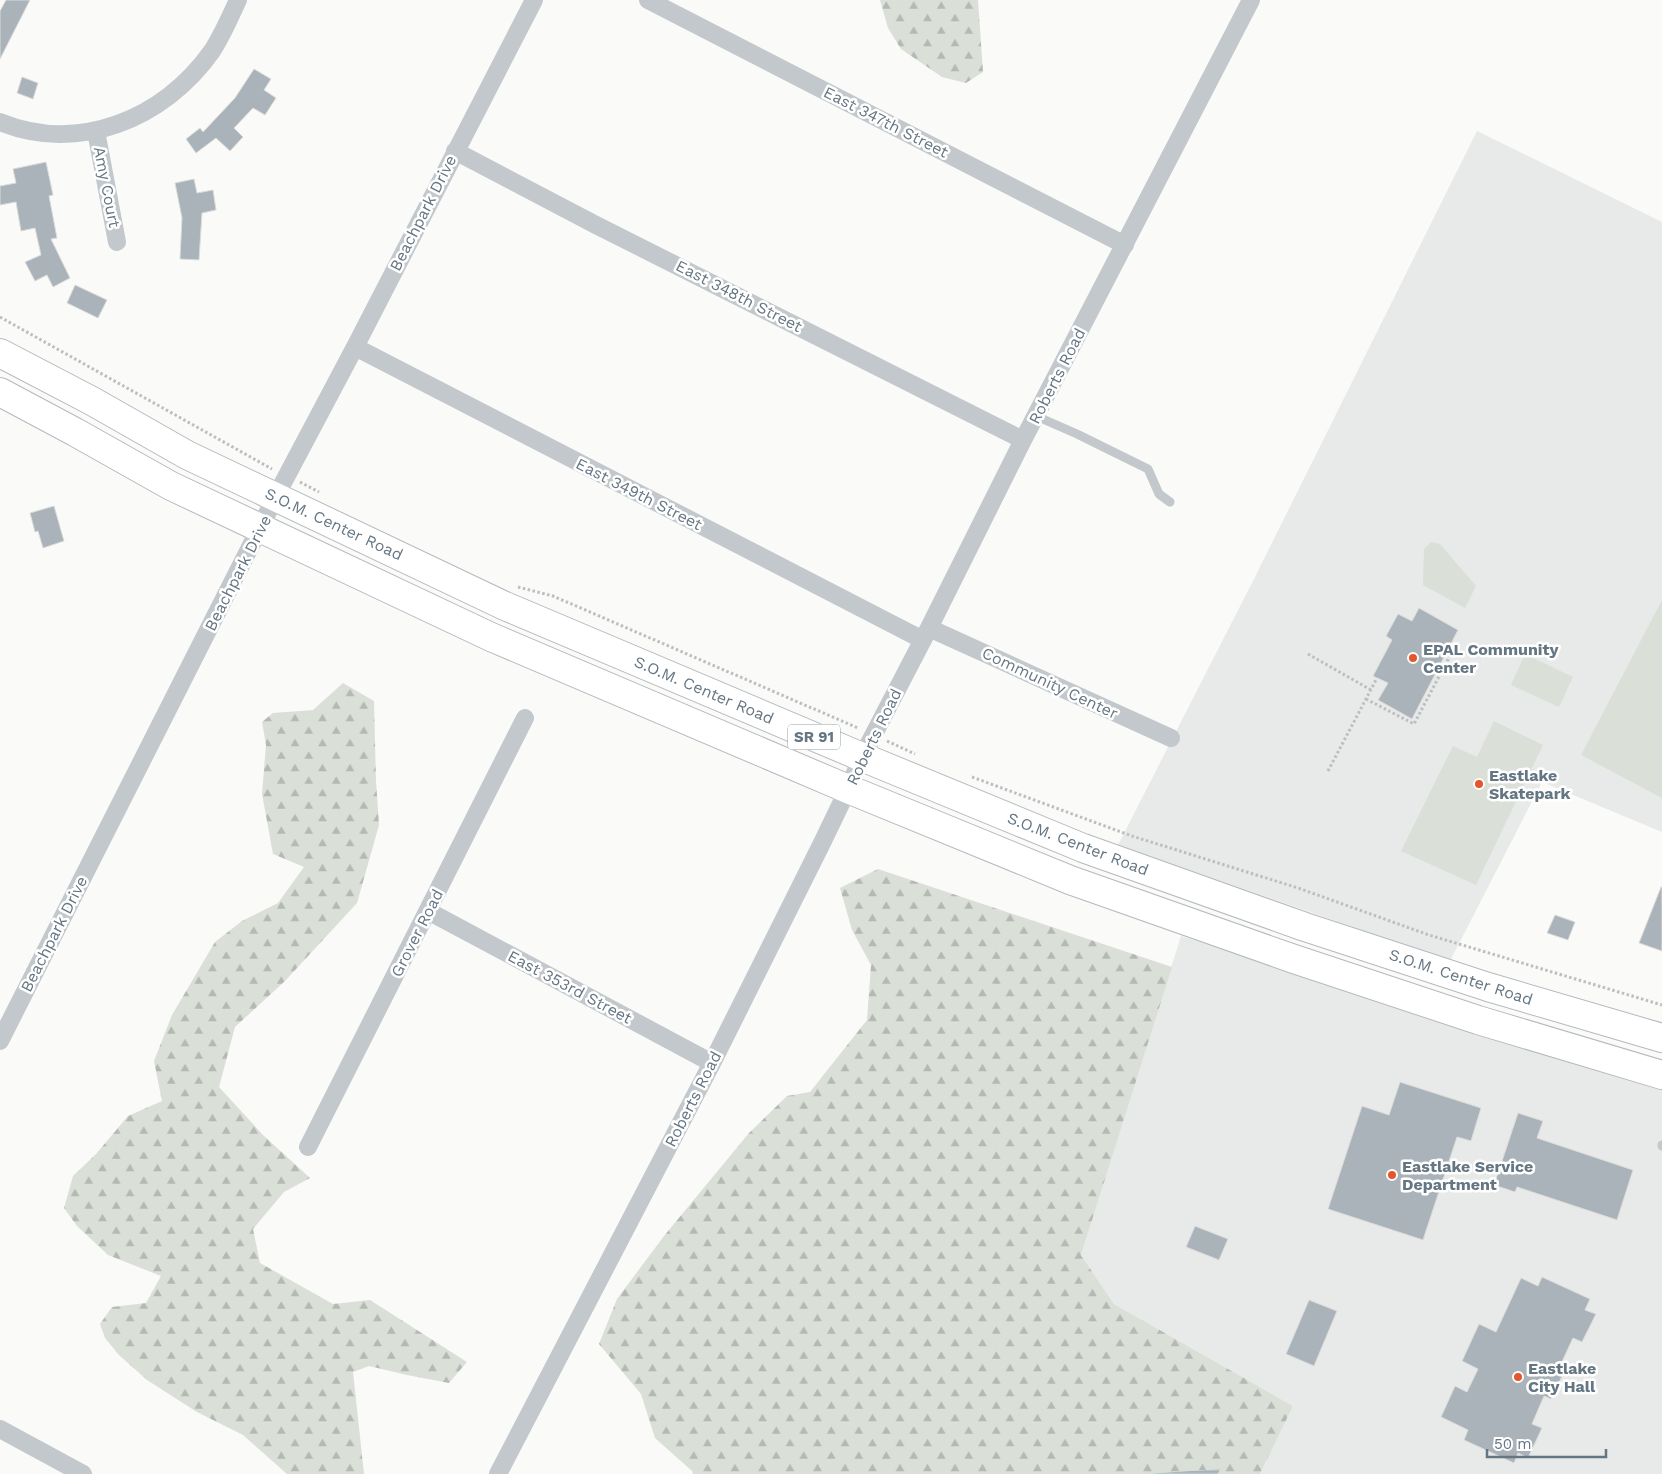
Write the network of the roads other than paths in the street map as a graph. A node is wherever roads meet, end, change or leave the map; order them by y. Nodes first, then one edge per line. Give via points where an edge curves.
1 (238, 0) edge
2 (534, 0) edge
3 (648, 0) edge
4 (1251, 0) edge
5 (0, 122) edge
6 (96, 131) junction
7 (455, 151) junction
8 (117, 242) dead end
9 (1125, 245) junction
10 (355, 347) junction
11 (0, 354) edge
12 (0, 392) edge
13 (1036, 416) junction
14 (1024, 440) junction
15 (276, 496) junction
16 (1170, 502) dead end
17 (261, 528) junction
18 (926, 634) junction
19 (525, 718) dead end
20 (1171, 738) dead end
21 (862, 757) junction
22 (848, 789) junction
23 (428, 911) junction
24 (1662, 1038) edge
25 (0, 1040) edge
26 (712, 1063) junction
27 (1662, 1075) edge
28 (308, 1147) dead end
29 (0, 1429) edge
30 (83, 1474) edge
31 (498, 1474) edge

1 - 6 street via 212,50 186,83 162,102 131,119
2 - 7 street, Beachpark Drive
3 - 9 street, East 347th Street
4 - 9 street, Roberts Road
5 - 6 street via 17,129 48,133
6 - 8 street, Amy Court
7 - 10 street, Beachpark Drive
7 - 14 street, East 348th Street
9 - 13 street, Roberts Road
10 - 15 street, Beachpark Drive
10 - 18 street, East 349th Street
11 - 15 main road, S.O.M. Center Road / SR 91 via 187,455
12 - 17 main road, SR 91 via 171,486
13 - 14 street, Roberts Road
13 - 16 lane via 1148,469 1159,494
14 - 18 street, Roberts Road
15 - 17 street, Beachpark Drive
15 - 21 main road, S.O.M. Center Road / SR 91 via 505,606
17 - 22 main road, SR 91 via 491,638
17 - 25 street, Beachpark Drive
18 - 20 street, Community Center
18 - 21 street, Roberts Road
19 - 23 street, Grover Road
21 - 22 street, Roberts Road
21 - 24 main road, S.O.M. Center Road / SR 91 via 1083,848 1305,927 1488,987
22 - 26 street, Roberts Road
22 - 27 main road, SR 91 via 1070,880 1294,959 1478,1020
23 - 26 street, East 353rd Street
23 - 28 street, Grover Road
26 - 31 street, Roberts Road
29 - 30 street

